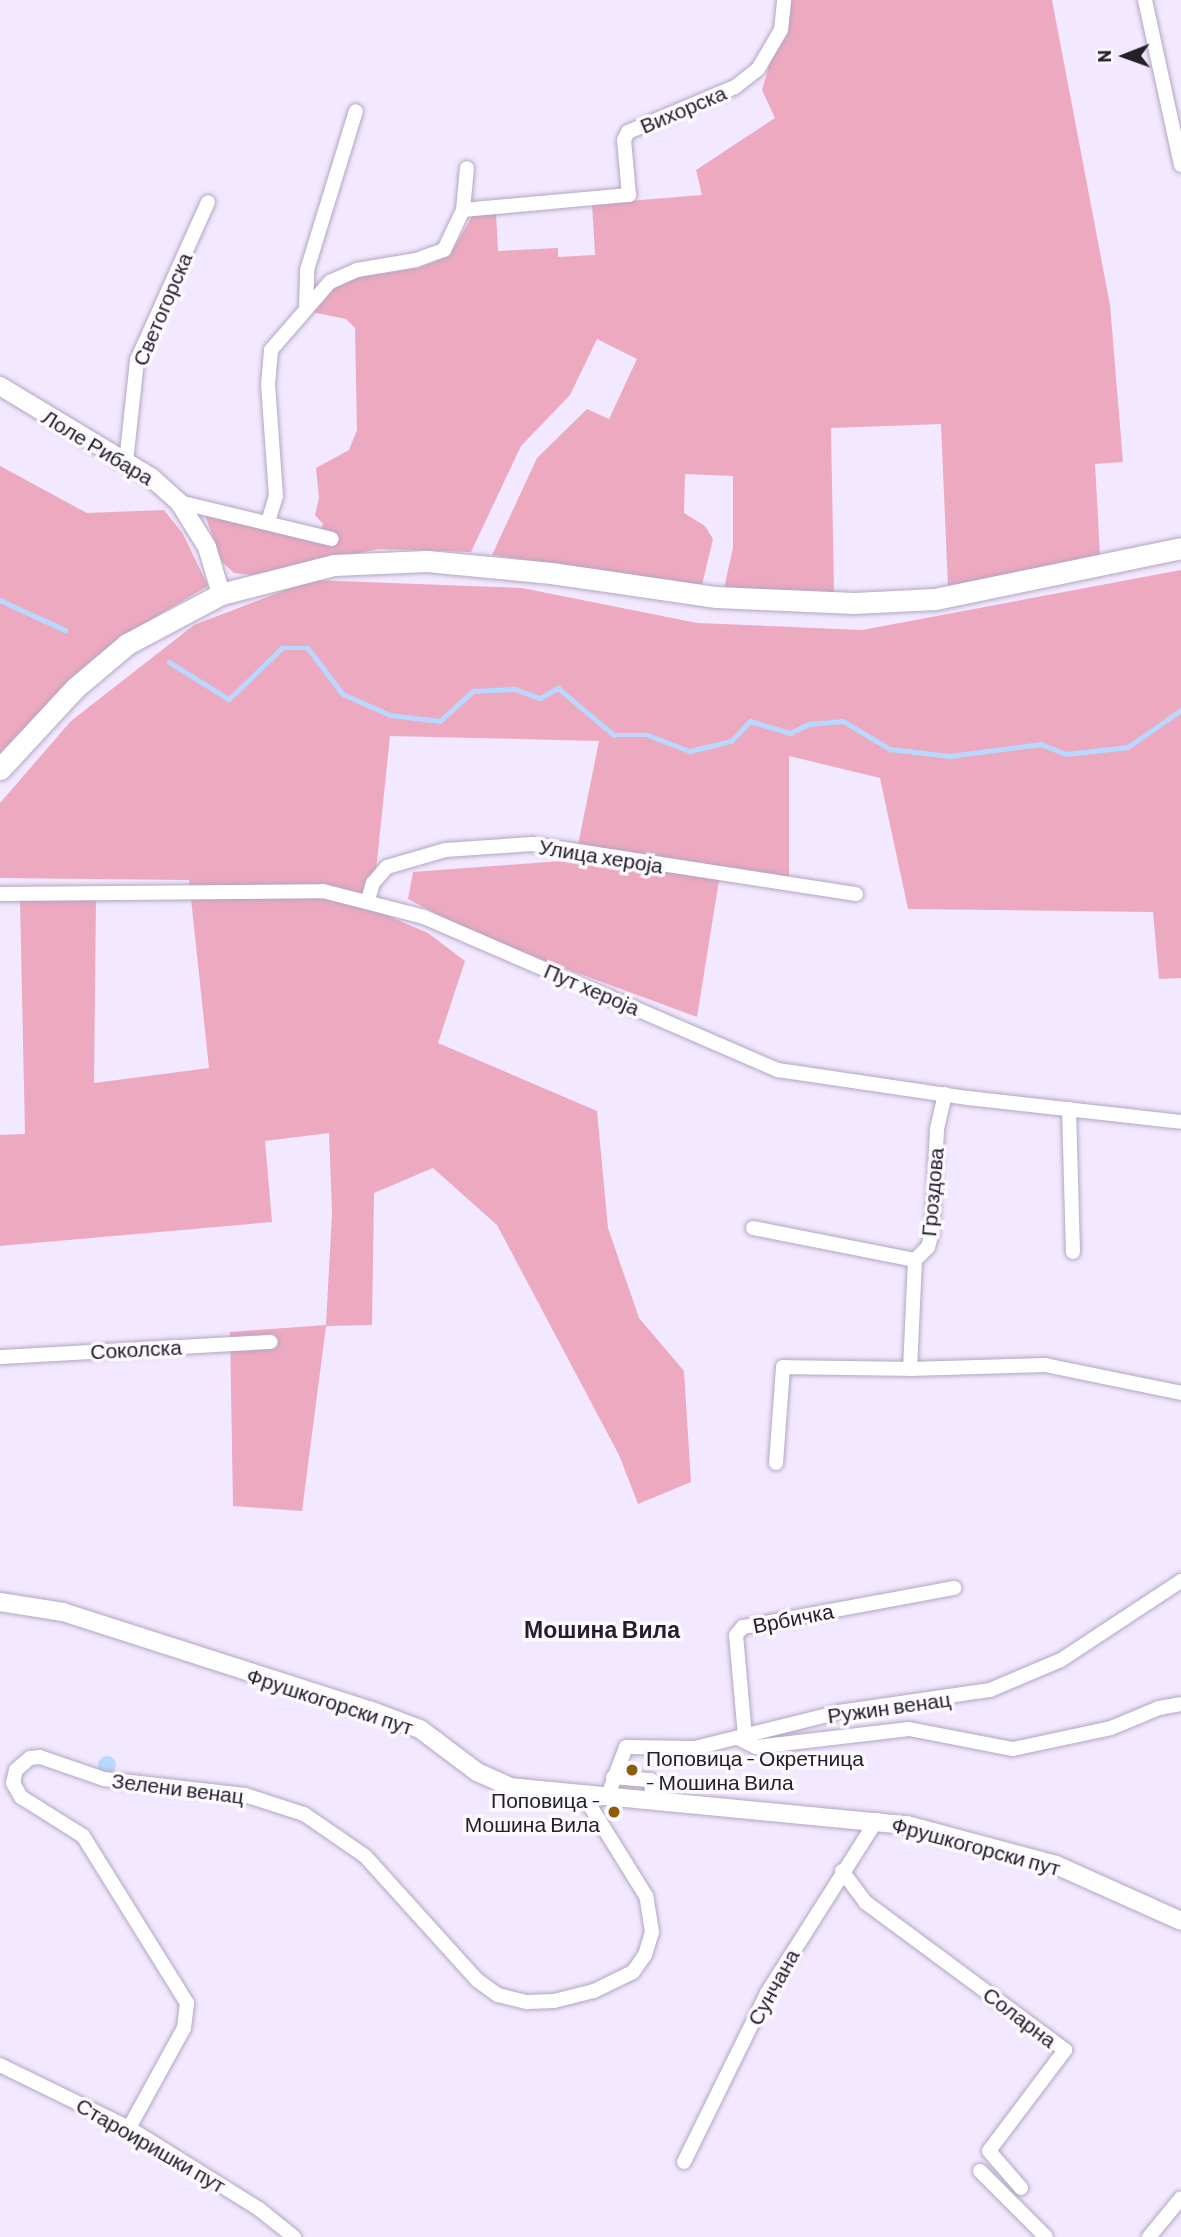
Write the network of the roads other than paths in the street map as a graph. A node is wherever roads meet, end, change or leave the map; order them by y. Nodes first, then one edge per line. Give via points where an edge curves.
1 (784, 0) edge
2 (1145, 0) edge
3 (356, 111) dead end
4 (1181, 165) edge
5 (467, 168) dead end
6 (208, 202) dead end
7 (464, 210) junction
8 (306, 307) junction
9 (0, 386) edge
10 (126, 462) junction
11 (179, 502) junction
12 (268, 522) junction
13 (332, 539) dead end
14 (1181, 548) edge
15 (221, 594) junction
16 (0, 769) edge
17 (0, 894) edge
18 (856, 894) dead end
19 (368, 900) junction
20 (945, 1094) junction
21 (1069, 1109) junction
22 (1181, 1122) edge
23 (753, 1228) dead end
24 (1073, 1252) dead end
25 (915, 1260) junction
26 (271, 1342) dead end
27 (0, 1357) edge
28 (910, 1369) junction
29 (1181, 1393) edge
30 (776, 1463) dead end
31 (1181, 1581) edge
32 (954, 1588) dead end
33 (0, 1602) edge
34 (1181, 1704) edge
35 (741, 1737) junction
36 (614, 1777) junction
37 (584, 1796) junction
38 (607, 1798) junction
39 (653, 1801) junction
40 (877, 1820) junction
41 (842, 1871) junction
42 (1181, 1921) edge
43 (0, 2066) edge
44 (129, 2128) junction
45 (684, 2162) dead end
46 (980, 2171) dead end
47 (1021, 2188) dead end
48 (1181, 2197) edge
49 (294, 2237) edge
50 (1046, 2237) edge
51 (1149, 2237) edge

1 - 7 street, Вихорска via 782,30 758,69 735,87 628,132 624,140 629,195
2 - 4 street
3 - 8 street via 307,270
5 - 7 street
6 - 10 street, Светогорска via 137,360
7 - 8 street via 444,250 357,270 330,282
8 - 12 street via 271,350 268,363 276,478
9 - 10 street, Лоле Рибара
10 - 11 street, Лоле Рибара
11 - 12 street
11 - 15 street, Лоле Рибара via 207,547
12 - 13 street
14 - 15 main road via 935,599 854,603 716,597 551,573 377,561 334,565
15 - 16 main road via 154,627 98,667
17 - 19 street, Пут хероја via 323,891
18 - 19 street, Улица хероја via 532,845 445,850 387,867 373,883
19 - 20 street, Пут хероја via 424,917 764,1066
20 - 21 street, Пут хероја
20 - 25 street, Гроздова via 937,1130 932,1233 928,1247
21 - 22 street, Пут хероја
21 - 24 street
23 - 25 street
25 - 28 street, Гроздова
26 - 27 street, Соколска
28 - 29 street via 1045,1366
28 - 30 street via 783,1367
31 - 35 street, Ружин венац via 1061,1660 990,1690 839,1712
32 - 35 street, Врбичка via 743,1627 736,1636
33 - 37 street, Фрушкогорски пут via 63,1612 369,1710 420,1729 477,1772 510,1787
34 - 35 street via 1111,1728 1013,1749 909,1729 756,1747
35 - 36 street, Ружин венац via 695,1748 626,1747
36 - 38 street, Ружин венац
36 - 39 street via 651,1780
37 - 38 street, Фрушкогорски пут
37 - 44 street, Зелени венац via 646,1896 652,1932 645,1955 633,1972 594,1991 527,2002 498,1995 477,1980 365,1856 304,1814 245,1795 104,1779 40,1757 30,1758 16,1770 13,1783 21,1797 83,1836 187,2003 184,2028
38 - 39 street, Фрушкогорски пут
39 - 40 street, Фрушкогорски пут
40 - 41 street, Сунчана
40 - 42 street, Фрушкогорски пут via 936,1830 1056,1865
41 - 45 street, Сунчана via 768,1993
41 - 47 street, Соларна via 865,1902 1065,2050 989,2151
43 - 44 street, Староиришки пут
44 - 49 street, Староиришки пут via 259,2208
46 - 50 street
48 - 51 street

